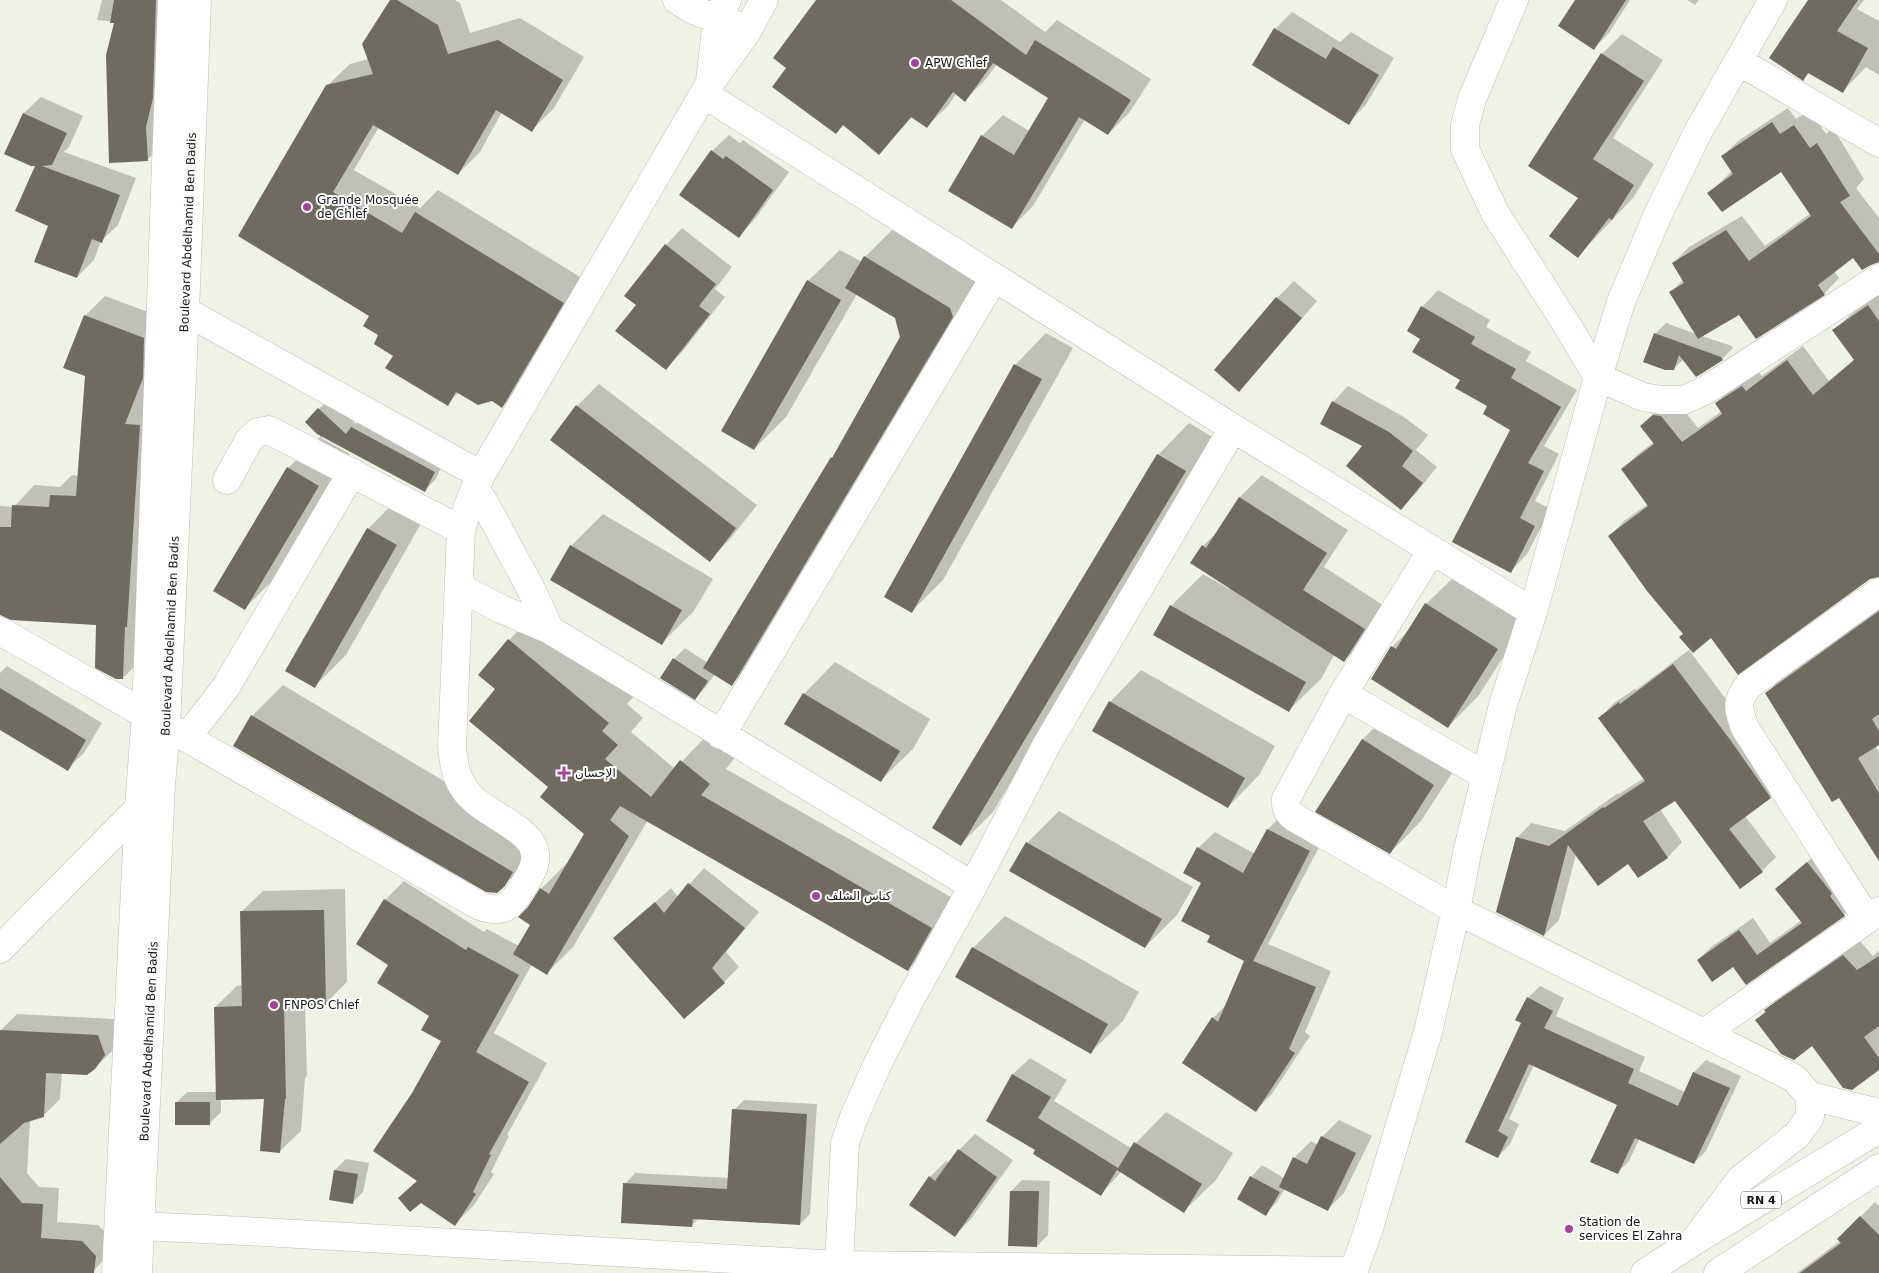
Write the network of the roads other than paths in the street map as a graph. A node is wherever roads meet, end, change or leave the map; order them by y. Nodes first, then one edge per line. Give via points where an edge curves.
1 (172, 0) edge
2 (197, 0) edge
3 (677, 0) edge
4 (1514, 0) edge
5 (1773, 0) edge
6 (722, 9) edge
7 (753, 10) edge
8 (1738, 61) junction
9 (707, 88) junction
10 (1879, 142) edge
11 (994, 278) junction
12 (1879, 278) edge
13 (185, 311) junction
14 (1598, 377) junction
15 (1233, 428) junction
16 (352, 472) junction
17 (227, 480) dead end
18 (478, 482) junction
19 (461, 530) junction
20 (1432, 550) junction
21 (459, 587) junction
22 (1879, 592) edge
23 (1533, 612) junction
24 (550, 630) junction
25 (0, 631) edge
26 (1343, 694) junction
27 (166, 726) junction
28 (722, 735) junction
29 (1486, 776) junction
30 (139, 808) junction
31 (973, 886) junction
32 (1456, 910) junction
33 (1873, 915) edge
34 (0, 949) edge
35 (1704, 1033) junction
36 (1810, 1096) junction
37 (1879, 1114) edge
38 (1879, 1129) edge
39 (1879, 1168) edge
40 (141, 1226) junction
41 (1694, 1241) junction
42 (839, 1265) junction
43 (739, 1266) edge
44 (1354, 1272) edge
45 (116, 1273) edge
46 (138, 1273) edge
47 (1645, 1273) edge
48 (1718, 1273) edge

1 - 27 main road, Boulevard Abdelhamid Ben Badis
2 - 13 main road, Boulevard Abdelhamid Ben Badis
3 - 6 main road via 693,10
4 - 14 main road via 1472,99 1465,125 1465,149 1495,213
5 - 8 main road
6 - 7 main road
6 - 9 main road
7 - 9 main road
8 - 10 main road
8 - 14 main road via 1698,132 1658,214 1621,302
9 - 11 main road
9 - 18 main road
11 - 15 main road
11 - 28 main road
12 - 14 main road via 1706,390 1684,400 1642,397
13 - 18 main road
13 - 27 main road, Boulevard Abdelhamid Ben Badis
14 - 23 main road
15 - 20 main road
15 - 31 main road via 1048,744
16 - 17 main road via 269,430 258,432 249,440
16 - 19 main road
16 - 27 main road via 226,687
18 - 19 main road
18 - 24 main road via 485,504
19 - 21 main road
20 - 23 main road
20 - 26 main road
21 - 24 main road
21 - 27 main road via 452,747 455,770 464,788 479,805 524,834 535,851 533,871 514,900 502,909 480,906
22 - 33 main road via 1749,685 1740,697 1738,710 1746,728
23 - 29 main road via 1503,705
24 - 28 main road
25 - 27 main road
26 - 29 main road
26 - 32 main road via 1286,798 1288,813
27 - 30 main road, Boulevard Abdelhamid Ben Badis
27 - 40 main road, Boulevard Abdelhamid Ben Badis
28 - 31 main road
29 - 32 main road
30 - 34 main road
30 - 45 main road, Boulevard Abdelhamid Ben Badis
31 - 42 main road via 910,1000 854,1117 845,1143
32 - 35 main road
32 - 44 main road via 1428,1032
33 - 35 main road
35 - 36 main road via 1794,1078
36 - 37 main road
36 - 41 main road via 1810,1117 1797,1136 1741,1180
38 - 41 main road, RN 4
39 - 48 main road
40 - 43 main road via 244,1230
40 - 46 main road, Boulevard Abdelhamid Ben Badis
41 - 47 main road, RN 4
42 - 43 main road
42 - 44 main road

